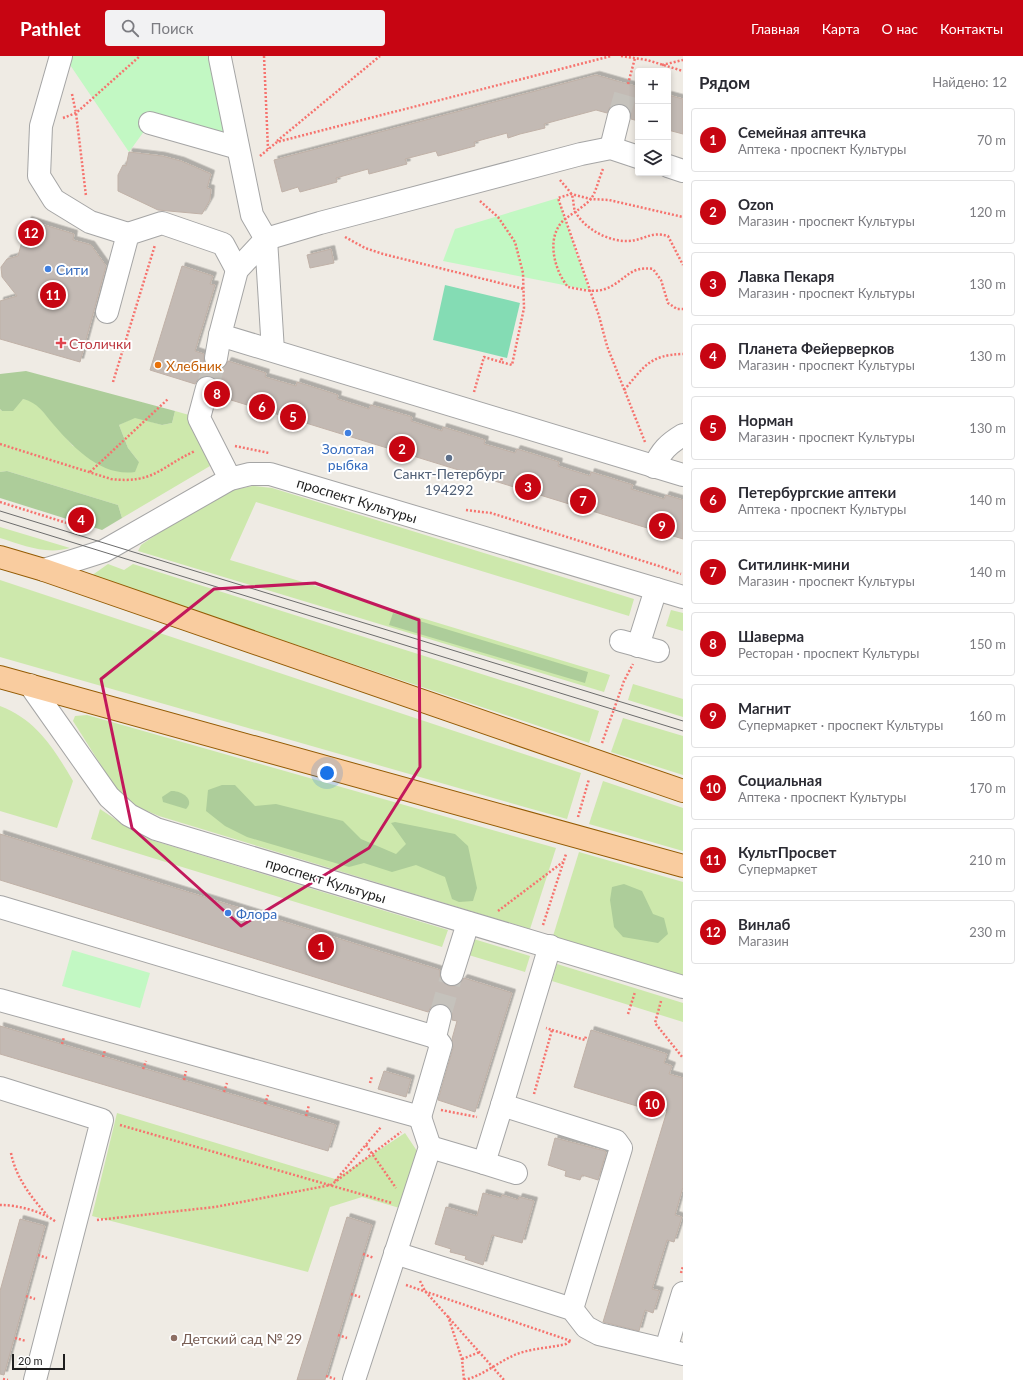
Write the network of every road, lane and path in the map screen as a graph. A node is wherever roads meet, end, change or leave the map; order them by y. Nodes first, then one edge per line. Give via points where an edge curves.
1 (61, 56) edge
2 (140, 56) edge
3 (264, 56) edge
4 (380, 56) edge
5 (611, 56) edge
6 (621, 56) edge
7 (648, 56) edge
8 (220, 57) edge
9 (635, 58) junction
10 (647, 60) junction
11 (683, 60) edge
12 (661, 65) junction
13 (683, 71) edge
14 (628, 84) tunnel mouth
15 (71, 92) dead end
16 (76, 113) junction
17 (619, 116) tunnel mouth
18 (150, 123) dead end
19 (41, 126) junction
20 (276, 142) junction
21 (238, 148) junction
22 (611, 148) junction
23 (268, 149) junction
24 (635, 156) edge
25 (547, 162) junction
26 (671, 167) edge
27 (243, 171) junction
28 (683, 171) edge
29 (461, 185) junction
30 (571, 194) junction
31 (591, 199) junction
32 (576, 213) junction
33 (683, 217) edge
34 (565, 219) junction
35 (90, 222) junction
36 (162, 223) junction
37 (320, 223) junction
38 (128, 234) junction
39 (266, 239) junction
40 (683, 265) edge
41 (237, 270) junction
42 (524, 289) junction
43 (589, 290) junction
44 (683, 309) edge
45 (107, 312) dead end
46 (220, 335) junction
47 (273, 351) junction
48 (683, 354) edge
49 (502, 357) dead end
50 (216, 358) tunnel mouth
51 (501, 362) junction
52 (113, 382) dead end
53 (207, 388) tunnel mouth
54 (624, 390) junction
55 (168, 399) dead end
56 (469, 410) junction
57 (683, 435) edge
58 (654, 467) junction
59 (90, 472) dead end
60 (683, 475) edge
61 (230, 479) junction
62 (0, 502) edge
63 (70, 524) dead end
64 (0, 557) edge
65 (44, 570) junction
66 (656, 589) junction
67 (683, 597) edge
68 (639, 646) joint
69 (0, 677) edge
70 (30, 685) junction
71 (600, 748) dead end
72 (590, 775) dead end
73 (683, 791) edge
74 (577, 821) dead end
75 (567, 851) dead end
76 (563, 862) junction
77 (683, 866) edge
78 (0, 907) edge
79 (473, 924) junction
80 (543, 926) dead end
81 (550, 946) junction
82 (452, 974) tunnel mouth
83 (675, 984) edge
84 (0, 1000) edge
85 (440, 1016) tunnel mouth
86 (552, 1030) dead end
87 (586, 1036) dead end
88 (434, 1037) junction
89 (683, 1058) edge
90 (0, 1088) edge
91 (502, 1105) junction
92 (396, 1110) junction
93 (422, 1111) junction
94 (102, 1120) junction
95 (366, 1144) junction
96 (430, 1147) junction
97 (373, 1152) junction
98 (11, 1153) dead end
99 (484, 1163) junction
100 (516, 1173) dead end
101 (331, 1185) junction
102 (0, 1206) edge
103 (410, 1208) junction
104 (48, 1216) junction
105 (75, 1229) junction
106 (403, 1256) junction
107 (386, 1280) junction
108 (425, 1291) junction
109 (683, 1293) edge
110 (572, 1309) junction
111 (447, 1314) junction
112 (570, 1341) junction
113 (576, 1343) dead end
114 (480, 1352) junction
115 (675, 1352) edge
116 (462, 1359) junction
117 (493, 1366) junction
118 (326, 1376) dead end
119 (3, 1379) dead end
120 (8, 1380) edge
121 (35, 1380) edge
122 (338, 1380) edge
123 (354, 1380) edge
124 (464, 1380) edge
125 (504, 1380) edge

1 - 19 street
2 - 16 path
3 - 23 path
4 - 20 path
5 - 20 path
6 - 9 path
7 - 10 path
8 - 21 street
9 - 10 path
9 - 14 path
10 - 12 path
11 - 12 path
12 - 13 path
15 - 16 path
16 - 19 path
16 - 35 path
17 - 22 street
18 - 21 street
19 - 35 street via 39,176 54,200
20 - 23 path
21 - 27 street
22 - 24 street
22 - 25 street
22 - 31 path
23 - 27 path
25 - 29 street
25 - 30 path
26 - 28 street
27 - 39 street via 252,215
29 - 37 street
29 - 42 path via 498,217 515,242 523,273
30 - 31 path
30 - 32 path
30 - 34 path via 558,198
31 - 32 path
31 - 33 path via 609,200
32 - 34 path
32 - 40 path via 602,236 613,240 630,241 660,234 668,236
34 - 43 path
34 - 43 path via 558,228 553,251 558,270 568,287
35 - 38 street
36 - 38 street
36 - 41 street via 223,244
36 - 52 path
37 - 39 street
37 - 42 path via 371,250
38 - 45 street
39 - 41 street
39 - 47 street
41 - 46 street
42 - 51 path via 524,308 512,365
43 - 44 path via 604,290 642,267 653,269 661,280 668,303 677,309
43 - 54 path
46 - 47 street
46 - 50 street
47 - 56 street
48 - 54 path via 665,354 650,361
49 - 51 path
51 - 56 path via 484,357
53 - 61 street via 199,418
54 - 58 path
55 - 59 path
56 - 58 street
57 - 58 street via 670,442 660,453
58 - 60 street
61 - 65 street, проспект Культуры via 104,551
61 - 66 street, проспект Культуры via 250,474 270,474
62 - 63 path
64 - 65 main road
65 - 73 main road
66 - 67 street, проспект Культуры
66 - 68 street
68 - 71 path
69 - 70 main road
70 - 77 main road
70 - 79 street, проспект Культуры via 109,797 129,815 156,829
72 - 74 path
75 - 76 path
76 - 79 path
76 - 80 path
78 - 88 street
79 - 81 street, проспект Культуры
79 - 82 street
81 - 83 street, проспект Культуры
81 - 91 street
83 - 89 path via 655,1023
84 - 92 street
85 - 88 street
86 - 87 path via 585,1040
88 - 93 street via 442,1045
90 - 94 street
91 - 93 path via 475,1118
91 - 99 street
91 - 110 street via 616,1141 620,1145 621,1151
92 - 93 street
92 - 95 path
93 - 96 street
93 - 97 path
94 - 101 path
94 - 105 street
95 - 97 path
95 - 101 path
96 - 99 street
96 - 103 street
97 - 101 path
97 - 103 path
98 - 104 path via 14,1170 34,1201
99 - 100 street
101 - 103 path
101 - 105 path via 215,1207
102 - 104 path via 9,1205
103 - 106 street
104 - 105 path
105 - 121 street
106 - 107 street
106 - 108 path via 414,1269
106 - 110 street
107 - 108 path
107 - 123 street
108 - 111 path
108 - 112 path
109 - 115 street
110 - 115 street via 586,1327 599,1334
111 - 114 path
111 - 116 path
112 - 113 path
112 - 117 path via 517,1354
114 - 116 path
114 - 117 path
116 - 124 path
117 - 124 path via 473,1378
117 - 125 path
118 - 122 path
119 - 120 path

